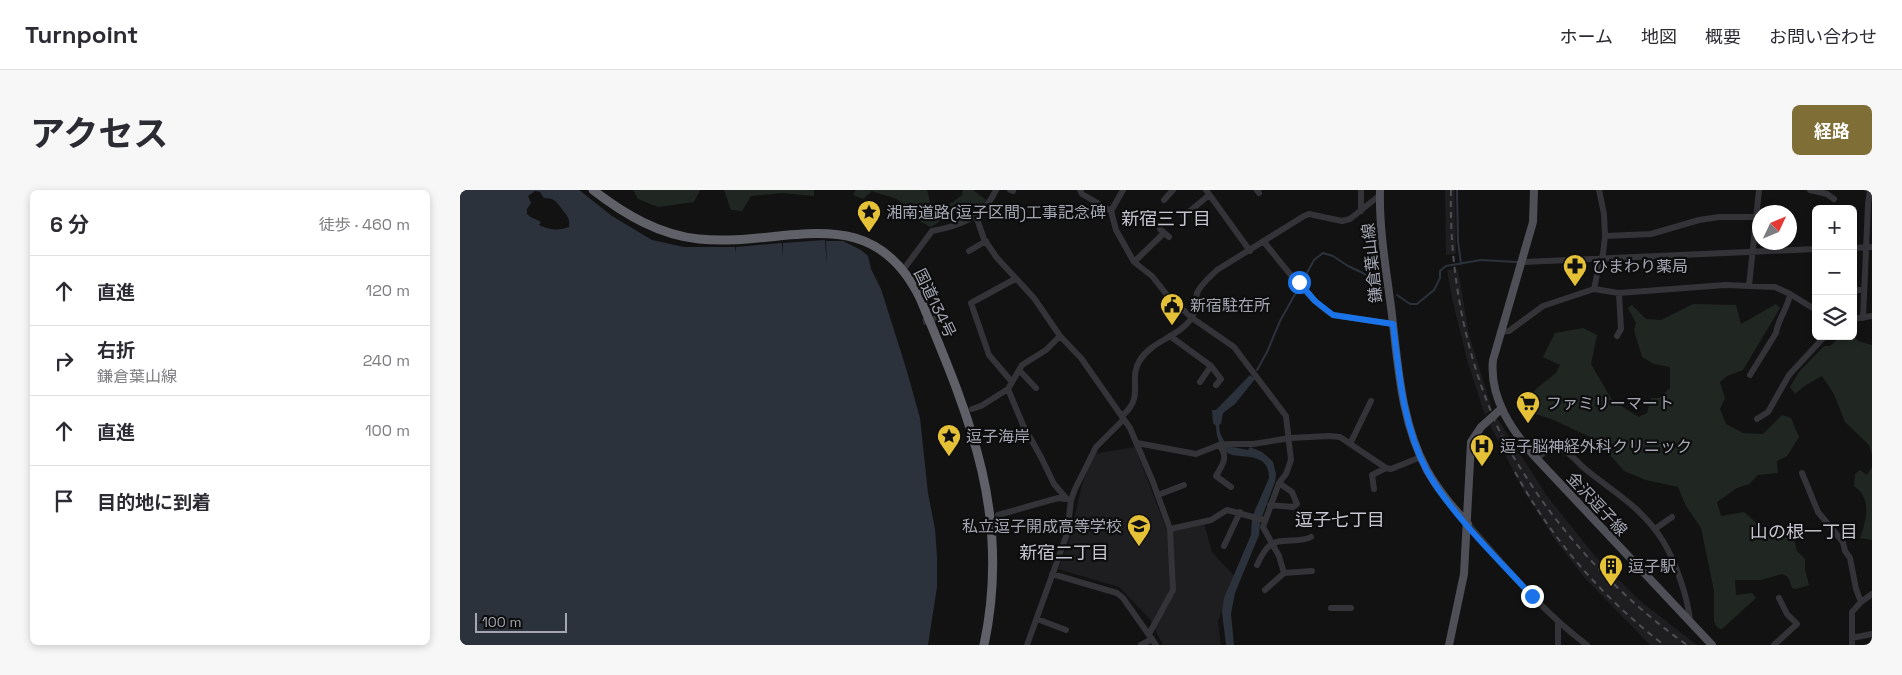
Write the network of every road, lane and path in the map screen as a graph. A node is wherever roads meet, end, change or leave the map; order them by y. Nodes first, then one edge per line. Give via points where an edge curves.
1 (593, 190) edge
2 (996, 190) edge
3 (1080, 190) edge
4 (1123, 190) edge
5 (1361, 190) edge
6 (1534, 190) edge
7 (1599, 190) edge
8 (1759, 190) edge
9 (1810, 190) edge
10 (1870, 190) edge
11 (1208, 193) edge
12 (1380, 193) edge
13 (1834, 198) dead end
14 (1757, 205) edge
15 (1111, 211) junction
16 (1361, 211) junction
17 (976, 216) junction
18 (1184, 216) dead end
19 (1752, 217) edge
20 (1164, 233) dead end
21 (1605, 236) junction
22 (986, 241) junction
23 (1264, 242) junction
24 (1869, 247) edge
25 (1812, 249) edge
26 (1250, 250) junction
27 (969, 251) dead end
28 (1753, 252) junction
29 (1602, 259) junction
30 (1134, 262) junction
31 (1522, 262) junction
32 (906, 266) dead end
33 (1016, 279) junction
34 (1749, 286) junction
35 (1594, 289) junction
36 (1857, 290) edge
37 (1864, 290) junction
38 (1619, 293) junction
39 (1790, 294) junction
40 (1812, 308) edge
41 (1872, 316) edge
42 (1192, 318) junction
43 (1863, 318) junction
44 (1857, 319) edge
45 (1393, 324) junction
46 (1500, 332) junction
47 (1060, 336) junction
48 (1170, 336) junction
49 (1617, 336) dead end
50 (1821, 340) edge
51 (1211, 366) junction
52 (1019, 370) junction
53 (1750, 376) dead end
54 (1012, 382) junction
55 (1200, 382) dead end
56 (1216, 385) dead end
57 (1036, 388) dead end
58 (1008, 389) junction
59 (1371, 401) dead end
60 (1501, 408) junction
61 (972, 409) dead end
62 (1122, 418) junction
63 (1757, 419) dead end
64 (1290, 438) junction
65 (1137, 443) junction
66 (1350, 444) junction
67 (1220, 445) junction
68 (1421, 458) junction
69 (1536, 459) junction
70 (1386, 468) junction
71 (1802, 473) dead end
72 (1279, 483) junction
73 (1184, 485) dead end
74 (1231, 487) dead end
75 (1374, 489) dead end
76 (1158, 495) junction
77 (1068, 499) junction
78 (1270, 505) junction
79 (1240, 512) junction
80 (998, 515) dead end
81 (1672, 517) dead end
82 (1263, 519) junction
83 (1468, 524) junction
84 (1170, 529) junction
85 (1655, 529) junction
86 (1310, 537) dead end
87 (1272, 544) junction
88 (1224, 546) dead end
89 (1257, 565) dead end
90 (1312, 571) dead end
91 (1284, 573) junction
92 (1052, 574) junction
93 (1265, 590) dead end
94 (1872, 594) edge
95 (1779, 598) dead end
96 (1861, 602) junction
97 (1331, 608) dead end
98 (1351, 608) dead end
99 (1037, 620) junction
100 (1690, 621) junction
101 (1558, 622) junction
102 (1066, 630) dead end
103 (1872, 634) edge
104 (1152, 639) edge
105 (1852, 642) edge
106 (984, 645) edge
107 (1028, 645) edge
108 (1141, 645) edge
109 (1449, 645) edge
110 (1558, 645) edge
111 (1587, 645) edge
112 (1712, 645) edge
113 (1774, 645) edge

1 - 106 highway, 国道134号 via 634,218 682,236 729,240 819,233 847,235 875,247 900,267 920,298 960,394 976,443 986,488 994,562 991,611
2 - 17 street
3 - 15 street
4 - 15 street
5 - 16 street
6 - 31 main road, 金沢逗子線 via 1533,222
7 - 21 street
8 - 14 street
9 - 13 street
10 - 24 street
11 - 18 street
11 - 26 street
12 - 16 street
12 - 45 main road, 鎌倉葉山線 via 1382,244
15 - 30 street via 1116,230
16 - 23 street via 1342,221 1309,214
17 - 22 street
17 - 32 street via 949,228 932,231
19 - 21 street via 1719,217 1651,234
20 - 30 street
21 - 29 street
22 - 27 street
22 - 33 street
23 - 26 street
23 - 45 street via 1326,311 1333,315
24 - 37 street
25 - 28 street
26 - 42 street via 1205,281 1198,292
28 - 29 street
28 - 34 street
29 - 31 street
29 - 35 street
30 - 42 street
31 - 46 main road, 金沢逗子線
33 - 47 street via 1034,298
33 - 54 street via 971,303 989,355
34 - 38 street
34 - 39 street via 1775,286
35 - 38 street
35 - 46 street via 1543,306 1509,331
36 - 37 street
37 - 43 street
38 - 49 street via 1621,329
39 - 40 street
39 - 53 street via 1776,333
41 - 43 street
42 - 48 street
42 - 64 street via 1244,358 1286,416
43 - 44 street
45 - 68 main road, 鎌倉葉山線 via 1404,403
46 - 60 main road, 金沢逗子線 via 1492,368
47 - 52 street
47 - 62 street via 1081,358
48 - 51 street
48 - 62 street via 1140,358 1134,403
50 - 63 street via 1789,375 1768,412
51 - 55 street
51 - 56 street via 1221,378
52 - 54 street
52 - 57 street
54 - 58 street
58 - 61 street
58 - 77 street via 1027,434 1054,484
59 - 66 street
60 - 69 main road, 金沢逗子線
60 - 83 main road via 1471,442
62 - 65 street
62 - 77 street via 1091,454
64 - 66 street via 1340,437
64 - 67 street
64 - 72 street via 1292,460
65 - 67 street via 1196,454
65 - 76 street
66 - 70 street
67 - 74 street via 1226,458 1216,476
68 - 70 street
68 - 83 main road, 鎌倉葉山線 via 1435,484
69 - 85 street via 1553,448 1567,452 1633,504
69 - 100 main road, 金沢逗子線
70 - 75 street via 1372,475
71 - 96 street via 1818,512 1843,542
72 - 78 street
72 - 78 street via 1292,492 1297,504 1293,507
73 - 76 street
76 - 84 street
77 - 80 street via 1058,498
77 - 92 street via 1067,534
78 - 82 street
79 - 82 street
79 - 84 street via 1227,510 1211,520
79 - 88 street
81 - 85 street
82 - 87 street via 1263,527
83 - 101 street
83 - 109 main road via 1464,574
84 - 104 street via 1173,590
85 - 100 street via 1678,577
86 - 87 street
87 - 89 street
87 - 91 street
90 - 91 street
91 - 93 street
92 - 99 street
92 - 104 street via 1117,593
94 - 96 street
95 - 113 street via 1796,624
96 - 105 street via 1852,612
97 - 98 street
99 - 102 street
99 - 107 street
100 - 112 main road, 金沢逗子線
101 - 110 street
101 - 111 street
103 - 105 street
104 - 108 street

